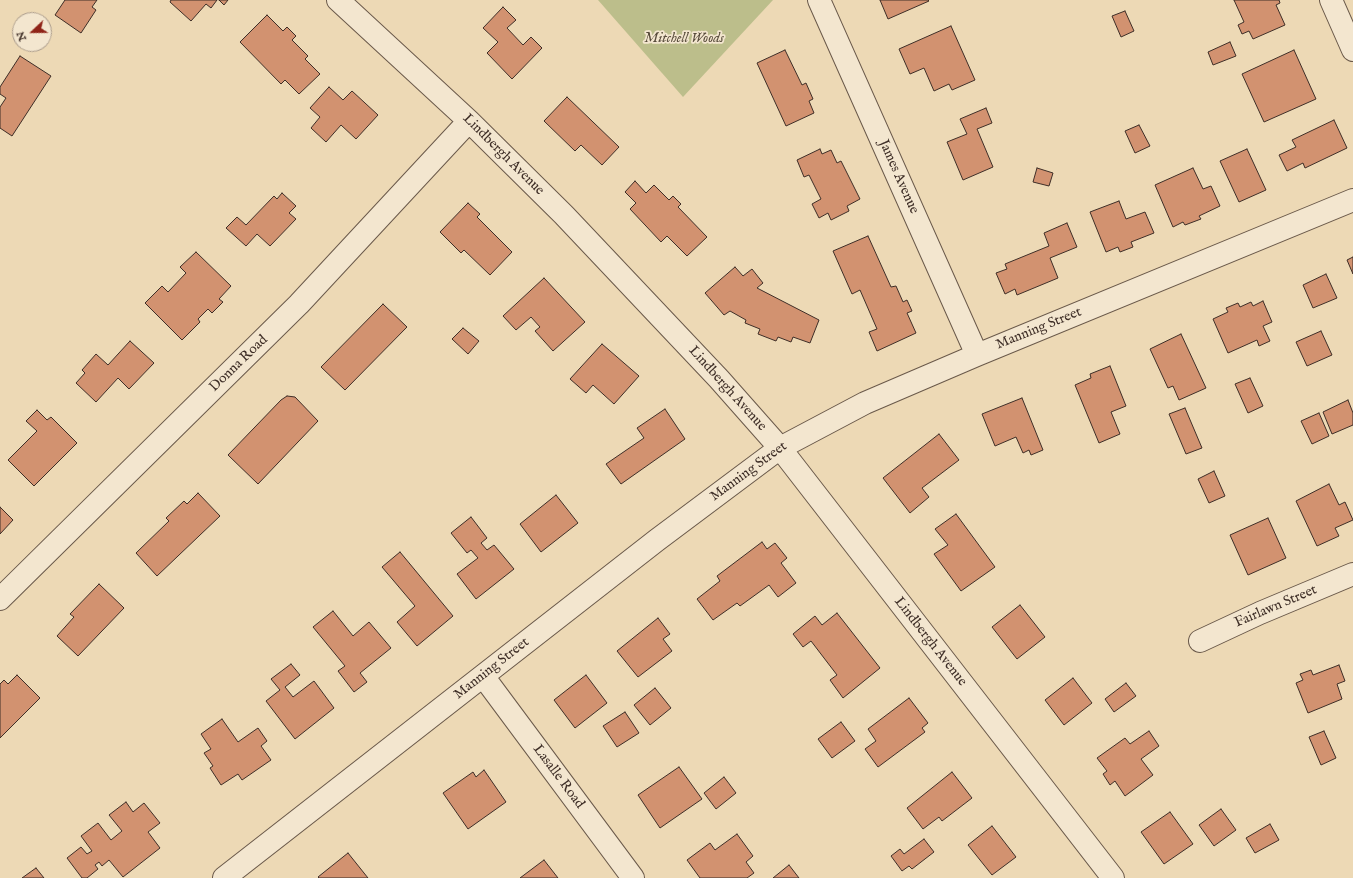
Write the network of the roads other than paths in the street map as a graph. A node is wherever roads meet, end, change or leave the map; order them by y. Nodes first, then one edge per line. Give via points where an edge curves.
1 (338, 0) edge
2 (819, 0) edge
3 (1331, 0) edge
4 (1353, 50) edge
5 (469, 121) junction
6 (1353, 200) edge
7 (977, 355) junction
8 (780, 448) junction
9 (1353, 574) edge
10 (0, 598) edge
11 (1200, 641) dead end
12 (483, 676) junction
13 (224, 878) edge
14 (633, 878) edge
15 (1113, 878) edge

1 - 5 street, Lindbergh Avenue
2 - 7 street, James Avenue
3 - 4 street
5 - 8 street, Lindbergh Avenue via 612,266
5 - 10 street, Donna Road via 299,304
6 - 7 street, Manning Street
7 - 8 street, Manning Street via 865,404
8 - 12 street, Manning Street
8 - 15 street, Lindbergh Avenue
9 - 11 street, Fairlawn Street
12 - 13 street, Manning Street
12 - 14 street, Lasalle Road

